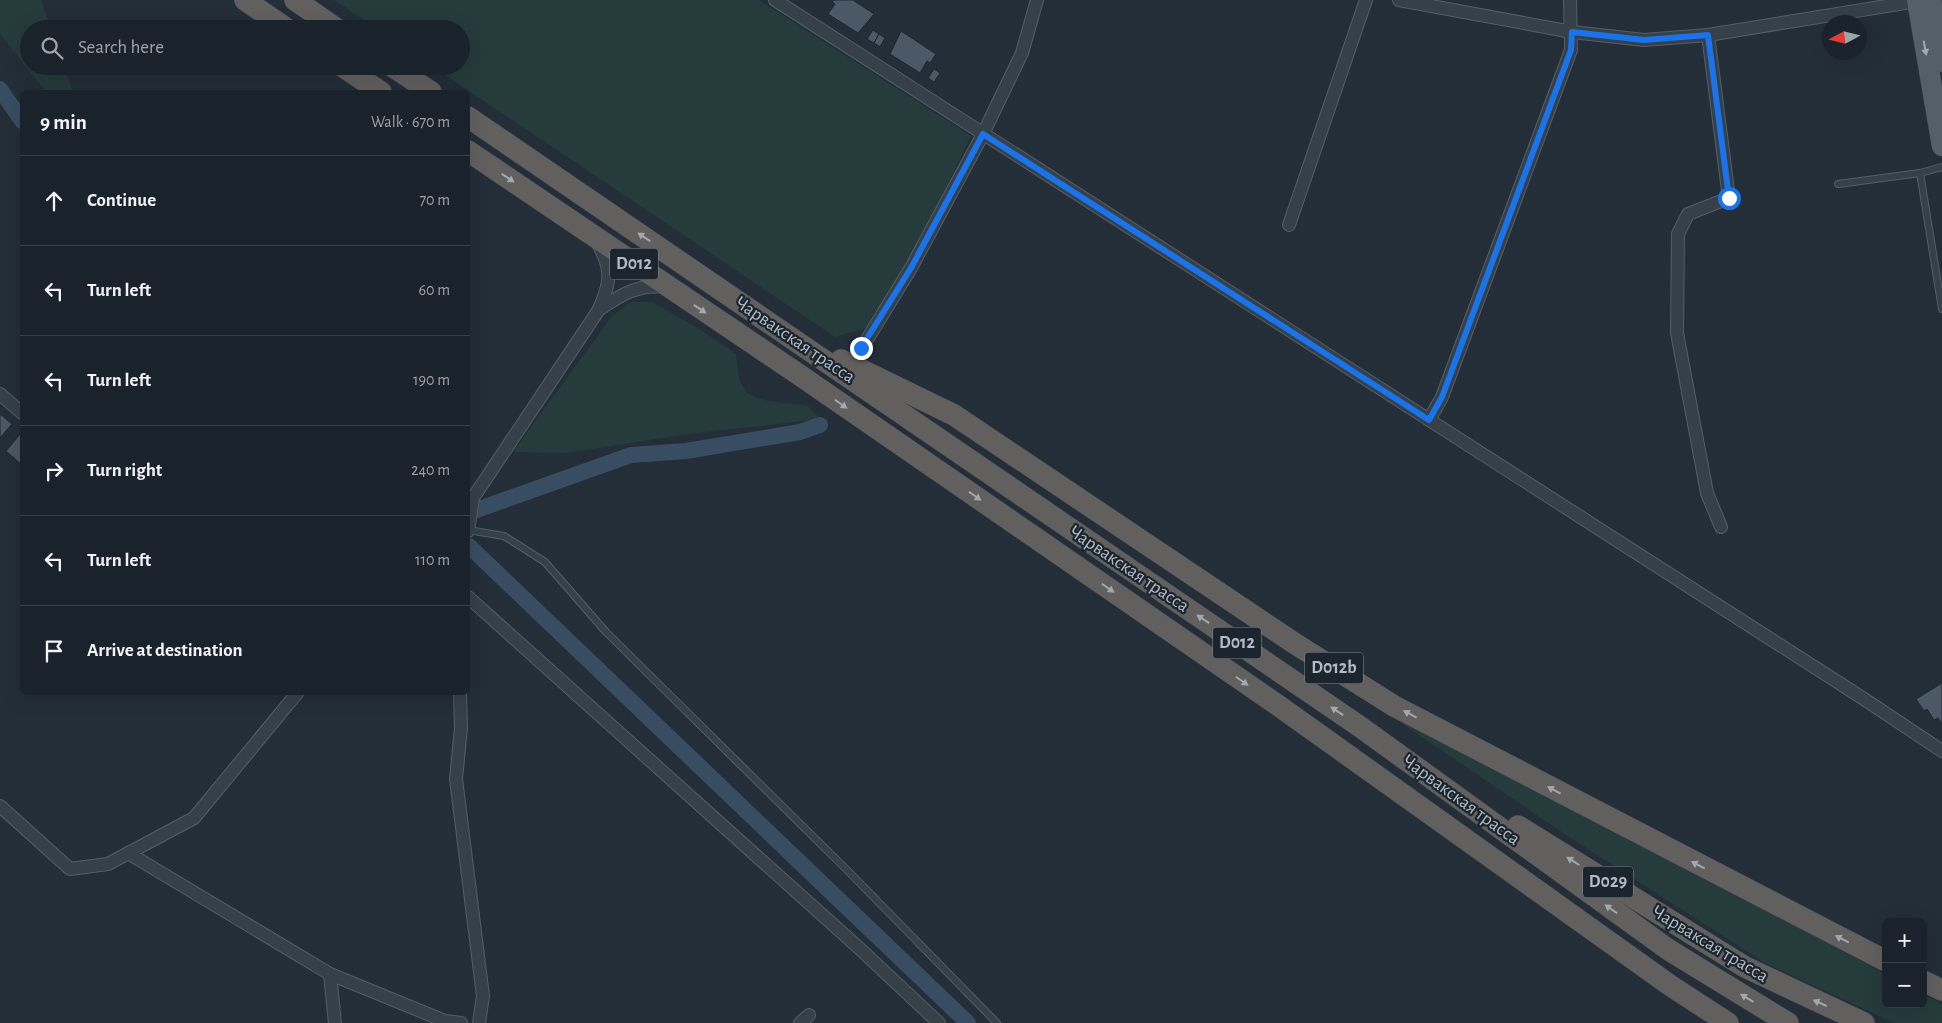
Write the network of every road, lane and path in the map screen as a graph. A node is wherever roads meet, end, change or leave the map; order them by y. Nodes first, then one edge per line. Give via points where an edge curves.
1 (244, 0) edge
2 (295, 0) edge
3 (775, 0) edge
4 (1037, 0) edge
5 (1366, 0) edge
6 (1398, 0) edge
7 (1570, 0) edge
8 (1922, 0) edge
9 (274, 20) edge
10 (324, 20) edge
11 (1572, 32) junction
12 (1708, 35) junction
13 (1942, 62) edge
14 (356, 75) edge
15 (406, 75) edge
16 (378, 90) edge
17 (428, 90) edge
18 (470, 118) edge
19 (983, 134) junction
20 (1942, 146) edge
21 (470, 152) edge
22 (1942, 168) edge
23 (1920, 173) junction
24 (1838, 184) dead end
25 (1289, 225) dead end
26 (590, 234) junction
27 (669, 288) junction
28 (1942, 309) edge
29 (598, 311) junction
30 (800, 344) junction
31 (852, 364) junction
32 (0, 394) edge
33 (20, 411) edge
34 (1429, 420) junction
35 (470, 514) edge
36 (1721, 527) dead end
37 (470, 530) edge
38 (470, 599) edge
39 (296, 695) edge
40 (460, 695) edge
41 (1359, 726) junction
42 (1942, 751) edge
43 (0, 806) edge
44 (128, 853) junction
45 (1882, 960) edge
46 (330, 974) junction
47 (1927, 983) edge
48 (1942, 990) edge
49 (1723, 1022) edge
50 (335, 1023) edge
51 (462, 1023) edge
52 (479, 1023) edge
53 (939, 1023) edge
54 (997, 1023) edge
55 (1788, 1023) edge
56 (1864, 1023) edge

1 - 9 highway
2 - 10 highway
3 - 19 street
4 - 19 street via 1022,53
5 - 25 street
6 - 11 street
7 - 11 street
8 - 12 street
8 - 13 main road
8 -> 20 main road
11 - 12 street via 1644,40
11 - 34 street via 1571,50 1442,397
12 - 36 street via 1729,198 1688,214 1678,234 1677,333 1707,493
14 - 16 highway
15 - 17 highway
30 -> 18 highway, Чарвакская трасса / D012
19 - 31 street via 902,283
19 - 34 street
21 -> 26 highway, Чарвакская трасса / D012
22 - 23 lane
23 - 24 lane
23 - 28 lane
26 - 27 highway, Чарвакская трасса / D012
26 - 29 street via 598,242 608,269 609,288
27 - 29 street via 633,289
27 -> 49 highway, Чарвакская трасса / D012 via 1287,712
29 - 35 street via 472,498
30 - 31 highway, D012b
41 -> 30 highway, Чарвакская трасса / D012
45 -> 31 highway, D012b via 1394,706 1294,643 954,415
32 - 33 street
34 - 42 street
37 - 54 lane via 504,536 545,562 606,632
38 - 53 street
39 - 44 street via 194,818
40 - 52 street via 461,728 456,779 483,996
55 -> 41 highway, Чарвакская трасса / D012 via 1669,950
56 -> 41 highway, Чарваксая трасса / D029 via 1721,954
43 - 44 street via 70,869 108,864
44 - 46 street
46 - 50 street
46 - 51 street via 444,1021
47 - 48 highway

